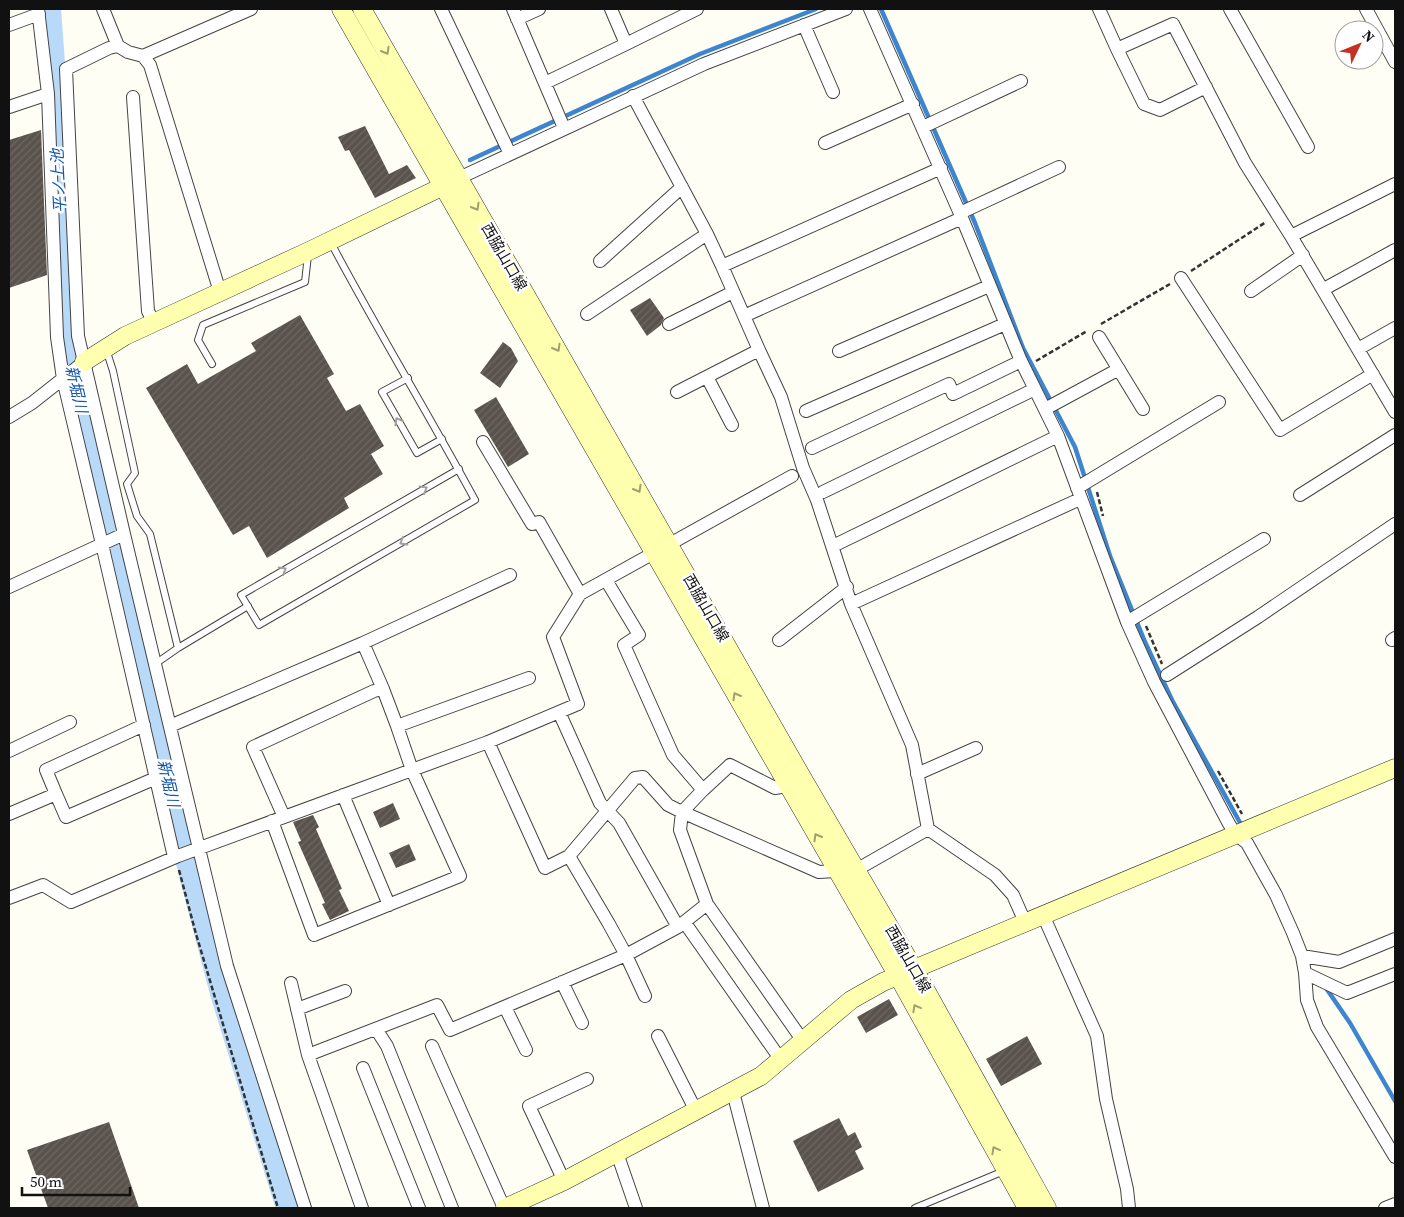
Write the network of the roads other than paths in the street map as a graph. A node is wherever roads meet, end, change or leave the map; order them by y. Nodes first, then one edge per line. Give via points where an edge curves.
1 (103, 9) edge
2 (251, 9) edge
3 (342, 9) edge
4 (362, 9) edge
5 (441, 9) edge
6 (539, 9) edge
7 (610, 9) edge
8 (697, 9) edge
9 (846, 9) edge
10 (870, 9) edge
11 (1098, 9) edge
12 (1230, 9) edge
13 (1366, 9) edge
14 (38, 11) edge
15 (515, 14) edge
16 (9, 24) edge
17 (804, 25) junction
18 (626, 44) junction
19 (118, 46) junction
20 (1117, 48) junction
21 (142, 56) junction
22 (1395, 62) edge
23 (1021, 81) dead end
24 (544, 83) junction
25 (1206, 86) junction
26 (833, 92) dead end
27 (48, 94) junction
28 (633, 96) junction
29 (133, 97) dead end
30 (913, 104) junction
31 (9, 107) edge
32 (931, 123) junction
33 (563, 126) junction
34 (825, 143) dead end
35 (1308, 148) dead end
36 (509, 151) junction
37 (1059, 166) dead end
38 (941, 168) junction
39 (451, 182) junction
40 (1395, 184) edge
41 (682, 187) junction
42 (966, 212) junction
43 (707, 234) junction
44 (1291, 236) junction
45 (330, 240) junction
46 (1395, 250) edge
47 (309, 251) junction
48 (1303, 255) junction
49 (600, 261) dead end
50 (722, 266) junction
51 (1181, 278) road end
52 (989, 286) junction
53 (1324, 289) junction
54 (1251, 291) dead end
55 (220, 292) junction
56 (733, 292) junction
57 (587, 314) dead end
58 (744, 316) junction
59 (154, 323) junction
60 (669, 324) dead end
61 (1005, 324) junction
62 (1395, 328) edge
63 (1095, 331) road end
64 (106, 348) junction
65 (1358, 349) junction
66 (759, 350) junction
67 (839, 351) dead end
68 (1021, 361) junction
69 (84, 362) junction
70 (212, 364) dead end
71 (1118, 370) junction
72 (1373, 374) junction
73 (707, 377) junction
74 (408, 378) junction
75 (63, 379) junction
76 (1035, 389) junction
77 (677, 392) dead end
78 (1219, 402) dead end
79 (1143, 409) dead end
80 (1045, 410) junction
81 (806, 411) dead end
82 (1395, 412) edge
83 (9, 417) edge
84 (732, 425) dead end
85 (1395, 435) edge
86 (1058, 436) junction
87 (442, 439) junction
88 (483, 442) dead end
89 (812, 448) dead end
90 (459, 469) junction
91 (792, 476) dead end
92 (1085, 486) junction
93 (822, 492) dead end
94 (1300, 495) dead end
95 (1395, 524) edge
96 (124, 534) junction
97 (1264, 539) dead end
98 (102, 544) junction
99 (670, 544) junction
100 (834, 546) junction
101 (654, 553) junction
102 (510, 575) dead end
103 (606, 580) junction
104 (9, 586) edge
105 (847, 587) junction
106 (580, 594) junction
107 (852, 604) junction
108 (248, 606) junction
109 (1135, 618) junction
110 (779, 640) dead end
111 (363, 643) junction
112 (178, 648) junction
113 (155, 664) junction
114 (1167, 675) road end
115 (529, 678) dead end
116 (383, 689) junction
117 (559, 712) junction
118 (70, 722) dead end
119 (144, 725) junction
120 (170, 726) junction
121 (397, 726) junction
122 (488, 742) junction
123 (976, 748) dead end
124 (9, 751) edge
125 (1395, 768) edge
126 (412, 770) junction
127 (917, 774) junction
128 (156, 778) junction
129 (795, 783) junction
130 (703, 790) junction
131 (56, 794) junction
132 (344, 795) junction
133 (608, 811) junction
134 (682, 812) junction
135 (9, 814) edge
136 (278, 819) junction
137 (928, 829) junction
138 (1243, 831) junction
139 (196, 849) junction
140 (569, 856) junction
141 (176, 857) junction
142 (836, 870) junction
143 (856, 870) junction
144 (9, 898) edge
145 (707, 904) junction
146 (389, 905) junction
147 (1042, 915) junction
148 (1025, 922) junction
149 (681, 925) junction
150 (1395, 939) edge
151 (626, 954) junction
152 (1302, 956) junction
153 (914, 969) junction
154 (1305, 973) junction
155 (1395, 974) edge
156 (898, 976) junction
157 (291, 982) dead end
158 (562, 982) junction
159 (346, 991) dead end
160 (645, 996) dead end
161 (504, 1007) junction
162 (297, 1009) junction
163 (582, 1023) dead end
164 (376, 1029) junction
165 (658, 1036) dead end
166 (803, 1040) junction
167 (432, 1046) dead end
168 (526, 1050) dead end
169 (308, 1056) junction
170 (782, 1060) junction
171 (363, 1068) dead end
172 (586, 1079) dead end
173 (733, 1092) junction
174 (696, 1111) junction
175 (617, 1153) junction
176 (1395, 1157) edge
177 (1006, 1170) junction
178 (564, 1181) junction
179 (1395, 1204) edge
180 (305, 1208) edge
181 (362, 1208) edge
182 (419, 1208) edge
183 (452, 1208) edge
184 (505, 1208) edge
185 (636, 1208) edge
186 (763, 1208) edge
187 (916, 1208) edge
188 (1027, 1208) edge
189 (1047, 1208) edge
190 (1129, 1208) edge
191 (1384, 1208) edge

1 - 19 street
2 - 21 street
3 - 39 street, 西脇山口線
4 -> 39 street, 西脇山口線
5 - 36 street
6 - 15 street
7 - 18 street
8 - 18 street
9 - 17 street
10 - 30 street
11 - 20 street
12 - 35 street
13 - 22 street
14 - 16 street
14 - 27 street
15 - 24 street
17 - 26 street
17 - 28 street
18 - 24 street
19 - 21 street
19 - 69 street via 66,69 78,336
20 - 25 street via 1144,104 1160,110
20 - 25 street via 1173,24
21 - 55 street via 150,65
23 - 32 street
24 - 33 street
25 - 44 street via 1245,163
27 - 31 street
27 - 75 street via 57,337
28 - 33 street
28 - 41 street
29 - 59 street via 148,311
30 - 32 street
30 - 34 street
32 - 38 street
33 - 36 street
36 - 39 street
37 - 42 street
38 - 42 street
38 - 50 street
39 - 45 street
39 -> 99 street, 西脇山口線
39 - 101 street, 西脇山口線
40 - 44 street
41 - 43 street
41 - 49 street
42 - 52 street
42 - 58 street
43 - 50 street
43 - 57 street
44 - 48 street
45 - 47 street
45 - 74 lane
46 - 53 street
47 - 55 street
47 - 70 lane via 305,282 203,325 198,340
48 - 53 street
48 - 54 street
50 - 56 street
51 - 72 street via 1280,430
52 - 61 street
52 - 67 street
53 - 65 street
55 - 59 street
56 - 58 street
56 - 60 street
58 - 66 street
59 - 64 street
61 - 68 street
61 - 81 street
62 - 65 street
63 - 71 street
64 - 69 street
64 - 112 lane via 136,473 127,484 137,516 150,534
65 - 72 street
66 - 73 street
66 - 100 street via 781,397 803,468
68 - 76 street
68 - 89 street via 954,394 949,384
69 - 75 street
69 - 96 street
71 - 79 street
71 - 80 street
72 - 82 street
73 - 77 street
73 - 84 street
74 - 87 lane
87 -> 74 lane via 416,453 382,392
75 - 83 street
75 - 98 street
76 - 80 street
76 - 93 street
78 - 92 street
80 - 86 street
85 - 94 street
86 - 92 street
86 - 100 street
87 - 90 lane
88 - 106 street via 532,524 539,522
108 -> 90 lane via 241,595
90 -> 108 lane via 475,500 259,625
91 - 99 street
92 - 107 street
92 - 109 street
95 - 114 street
96 - 98 street
96 - 113 street
97 - 109 street
98 - 104 street
98 - 119 street
99 - 101 street
99 - 129 street, 西脇山口線
100 - 105 street
101 - 103 street
129 -> 101 street, 西脇山口線
102 - 111 street
103 - 106 street
103 - 130 street via 639,635 624,645 673,755
105 - 107 street
105 - 110 street
106 - 117 street via 553,637 578,704
107 - 127 street via 912,745
108 - 112 lane
109 - 138 street via 1154,682
111 - 116 street
111 - 120 street
112 - 113 lane
113 - 120 street
115 - 121 street
116 - 121 street
116 - 136 street via 254,747
117 - 122 street
117 - 133 street via 600,803
118 - 124 street
119 - 128 street
119 - 131 street via 46,770
120 - 139 street
121 - 126 street
122 - 126 street
122 - 140 street via 545,868
123 - 127 street
125 - 138 street
126 - 132 street
126 - 146 street via 460,876
127 - 137 street
128 - 131 street via 66,817
128 - 141 street
129 - 130 street via 775,788 730,765
142 -> 129 street, 西脇山口線
129 - 143 street, 西脇山口線
130 - 134 street
131 - 135 street
132 - 136 street
132 - 146 street
133 - 134 street via 635,778 643,777 668,805
133 - 140 street
133 - 149 street via 619,823
134 - 142 street via 819,872
134 - 145 street via 680,830
136 - 139 street
136 - 146 street via 314,935
137 - 143 street
137 - 148 street via 996,875 1013,895
138 - 147 street
138 - 152 street via 1276,895
139 - 141 street
139 - 180 street via 227,966
140 - 151 street
141 - 144 street via 71,902 43,886
142 - 156 street, 西脇山口線
143 - 153 street, 西脇山口線
145 - 149 street
145 - 166 street
147 - 148 street
147 - 190 street via 1097,1036 1106,1099
148 - 153 street
149 - 151 street
149 - 170 street
150 - 152 street via 1339,962
151 - 158 street
151 - 160 street
152 - 154 street
153 - 156 street
153 - 189 street, 西脇山口線
154 - 155 street via 1347,993
154 - 176 street via 1307,1000 1317,1027
156 - 166 street via 851,1000
177 -> 156 street, 西脇山口線
157 - 162 street
158 - 161 street
158 - 163 street
159 - 162 street
161 - 164 street via 450,1030 437,1004
161 - 168 street
162 - 169 street
164 - 169 street
164 - 183 street via 387,1046
165 - 174 street
166 - 170 street
167 - 184 street
169 - 181 street
170 - 173 street
171 - 182 street
172 - 178 street via 529,1106
173 - 174 street
173 - 186 street
174 - 175 street
175 - 178 street
175 - 185 street
177 - 187 lane
177 - 188 street, 西脇山口線
178 - 184 street
179 - 191 street

